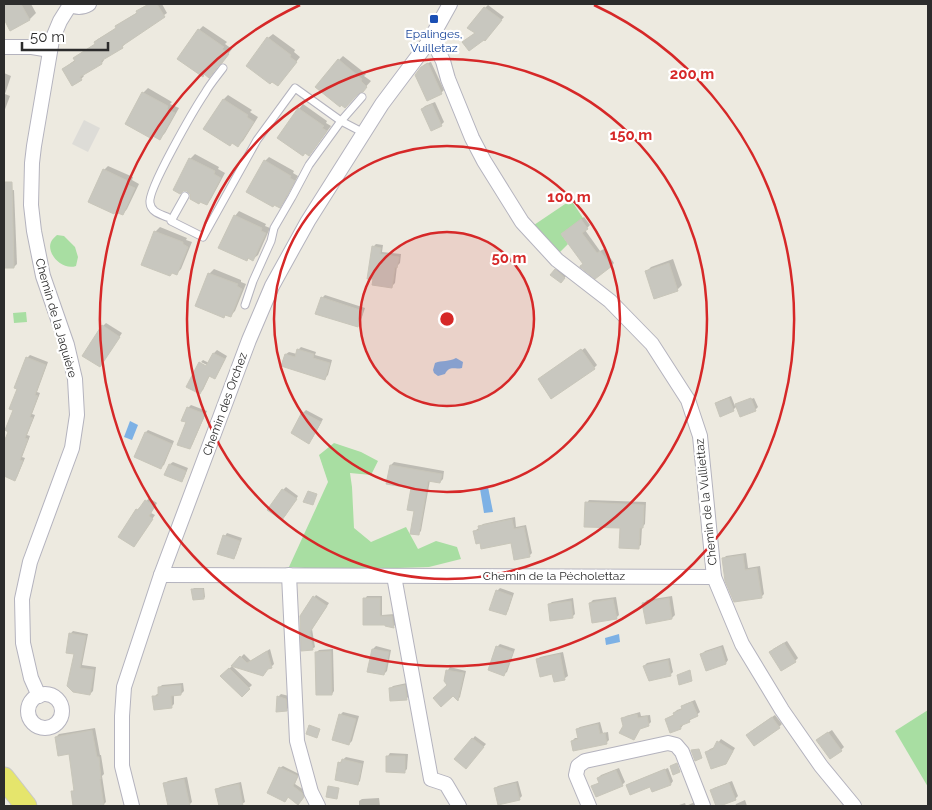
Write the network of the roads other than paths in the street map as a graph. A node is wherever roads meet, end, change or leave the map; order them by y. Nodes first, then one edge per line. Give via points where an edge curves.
1 (69, 4) edge
2 (89, 4) edge
3 (450, 4) edge
4 (430, 40) junction
5 (4, 47) edge
6 (50, 50) junction
7 (223, 68) dead end
8 (362, 97) dead end
9 (341, 121) junction
10 (364, 133) junction
11 (185, 196) dead end
12 (167, 217) dead end
13 (245, 305) dead end
14 (161, 575) junction
15 (289, 575) junction
16 (394, 576) junction
17 (714, 577) junction
18 (39, 696) dead end
19 (4, 778) edge
20 (26, 806) edge
21 (132, 806) edge
22 (318, 806) edge
23 (459, 806) edge
24 (589, 806) edge
25 (703, 806) edge
26 (854, 806) edge

1 - 2 street via 76,7
1 - 6 street, Chemin de la Jaquière
3 - 4 street, Chemin des Orchez
4 - 10 street, Chemin des Orchez
4 - 17 street, Chemin de la Vulliettaz via 443,61 472,138 522,222 557,260 610,301 652,344 688,400 700,436
5 - 6 street
6 - 18 street, Chemin de la Jaquière via 34,146 31,205 43,276 75,379 77,415 72,448 30,562 22,599 24,643
7 - 12 lane via 204,94 158,175 149,198 152,210
8 - 9 lane
9 - 10 lane
9 - 11 lane via 295,88 258,140 203,237 171,221
9 - 13 lane via 309,165 274,228
10 - 14 street, Chemin des Orchez via 308,221 265,301
14 - 15 street, Chemin de la Pécholettaz
14 - 21 street, Chemin des Orchez via 124,687 122,766
15 - 16 street, Chemin de la Pécholettaz
15 - 22 street via 297,741
16 - 17 street, Chemin de la Pécholettaz
16 - 23 street via 431,779 446,784
17 - 26 street, Chemin de la Vulliettaz via 742,644 782,710
19 - 20 main road
24 - 25 street via 576,775 578,766 585,761 668,743 676,745 682,752

